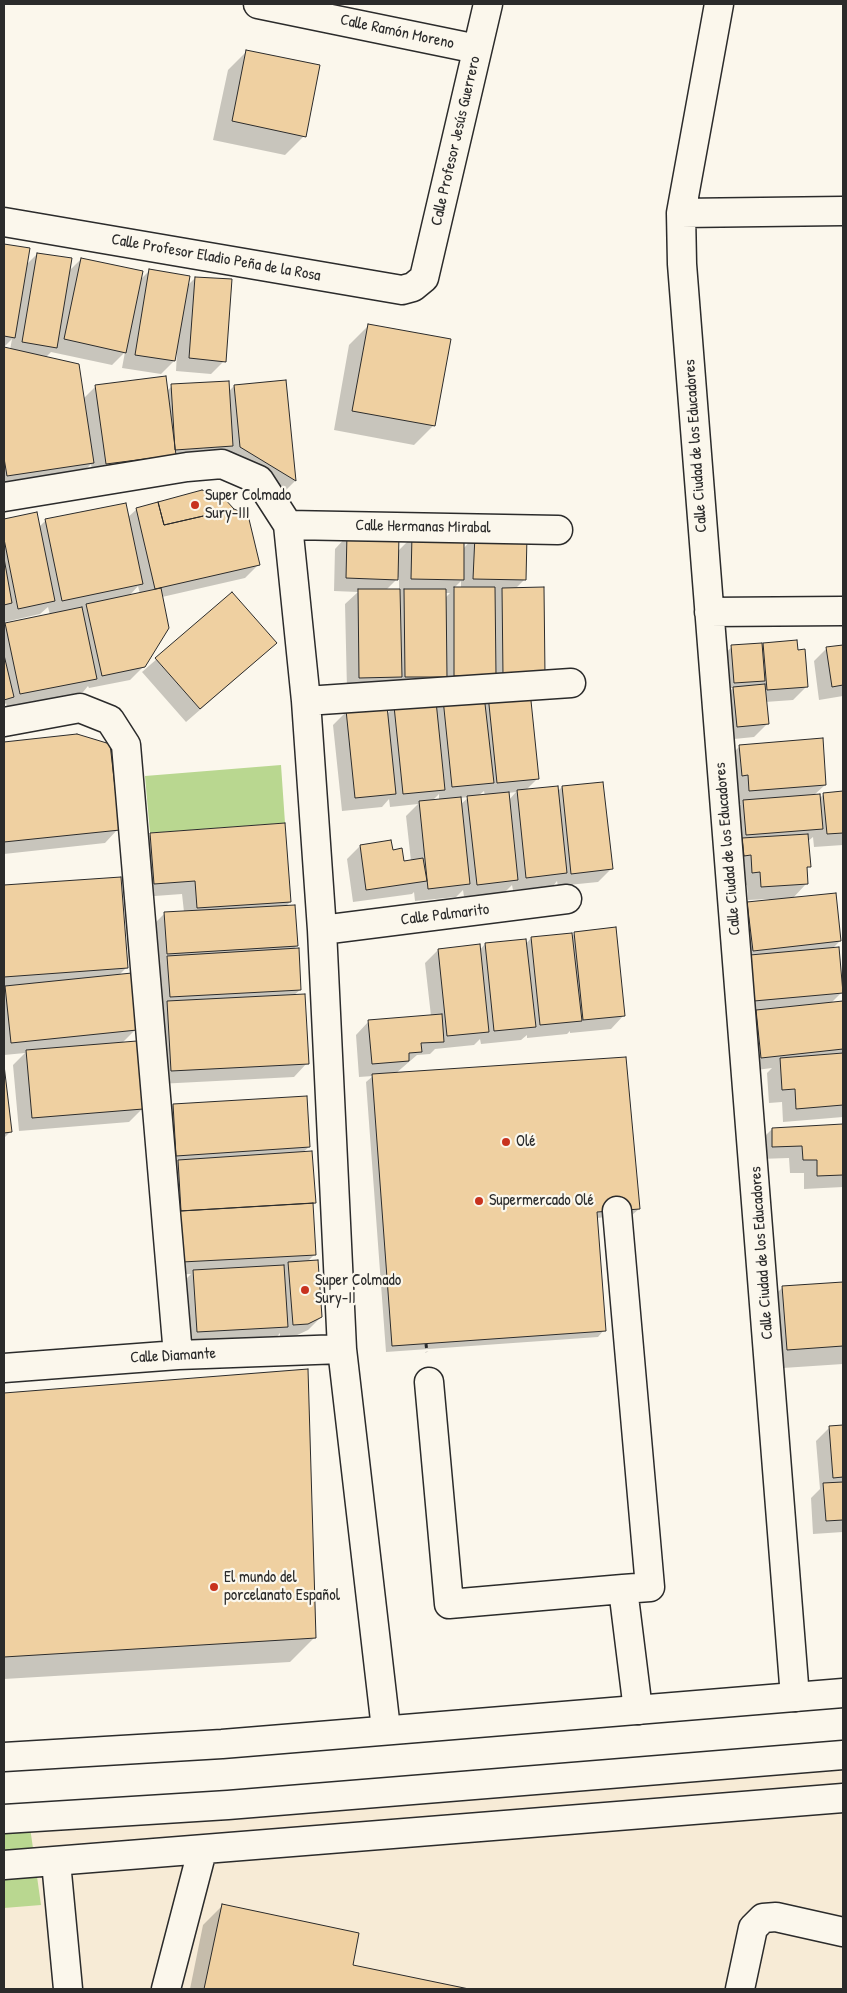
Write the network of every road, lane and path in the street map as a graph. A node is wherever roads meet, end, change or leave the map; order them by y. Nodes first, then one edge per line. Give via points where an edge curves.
1 (258, 4) edge
2 (488, 4) edge
3 (719, 4) edge
4 (477, 49) junction
5 (843, 211) edge
6 (681, 214) junction
7 (4, 222) edge
8 (424, 278) joint
9 (4, 496) edge
10 (288, 525) junction
11 (558, 530) dead end
12 (843, 611) edge
13 (709, 612) junction
14 (571, 683) dead end
15 (306, 701) junction
16 (4, 722) edge
17 (567, 899) dead end
18 (322, 930) junction
19 (617, 1211) dead end
20 (342, 1349) junction
21 (178, 1355) junction
22 (4, 1368) edge
23 (429, 1382) dead end
24 (623, 1589) junction
25 (843, 1693) edge
26 (795, 1698) junction
27 (638, 1710) junction
28 (386, 1729) junction
29 (843, 1755) edge
30 (4, 1757) edge
31 (843, 1798) edge
32 (4, 1819) edge
33 (202, 1851) junction
34 (56, 1862) junction
35 (4, 1865) edge
36 (843, 1932) edge
37 (68, 1989) edge
38 (166, 1989) edge
39 (740, 1989) edge

1 - 4 street, Calle Ramón Moreno
2 - 4 street, Calle Profesor Jesús Guerrero
3 - 6 street, Calle Ciudad de los Educadores
4 - 8 street, Calle Profesor Jesús Guerrero
5 - 6 street
6 - 13 street, Calle Ciudad de los Educadores via 682,264
7 - 8 street, Calle Profesor Eladio Peña de la Rosa via 402,290 413,287
9 - 10 street via 222,464 259,480
10 - 11 street, Calle Hermanas Mirabal
10 - 15 street
12 - 13 street
13 - 26 street, Calle Ciudad de los Educadores
14 - 15 street
15 - 18 street
16 - 21 street via 80,708 110,720 126,745
17 - 18 street, Calle Palmarito
18 - 20 street
19 - 24 street via 650,1587
20 - 21 street, Calle Diamante
20 - 28 street
21 - 22 street, Calle Diamante
23 - 24 street via 449,1604
24 - 27 street
25 - 26 street
26 - 27 street
27 - 28 street
28 - 30 street via 222,1744
29 - 32 street via 228,1805
31 - 33 street
33 - 34 street
33 - 38 street
34 - 35 street
34 - 37 street
36 - 39 street via 776,1917 762,1918 753,1928

